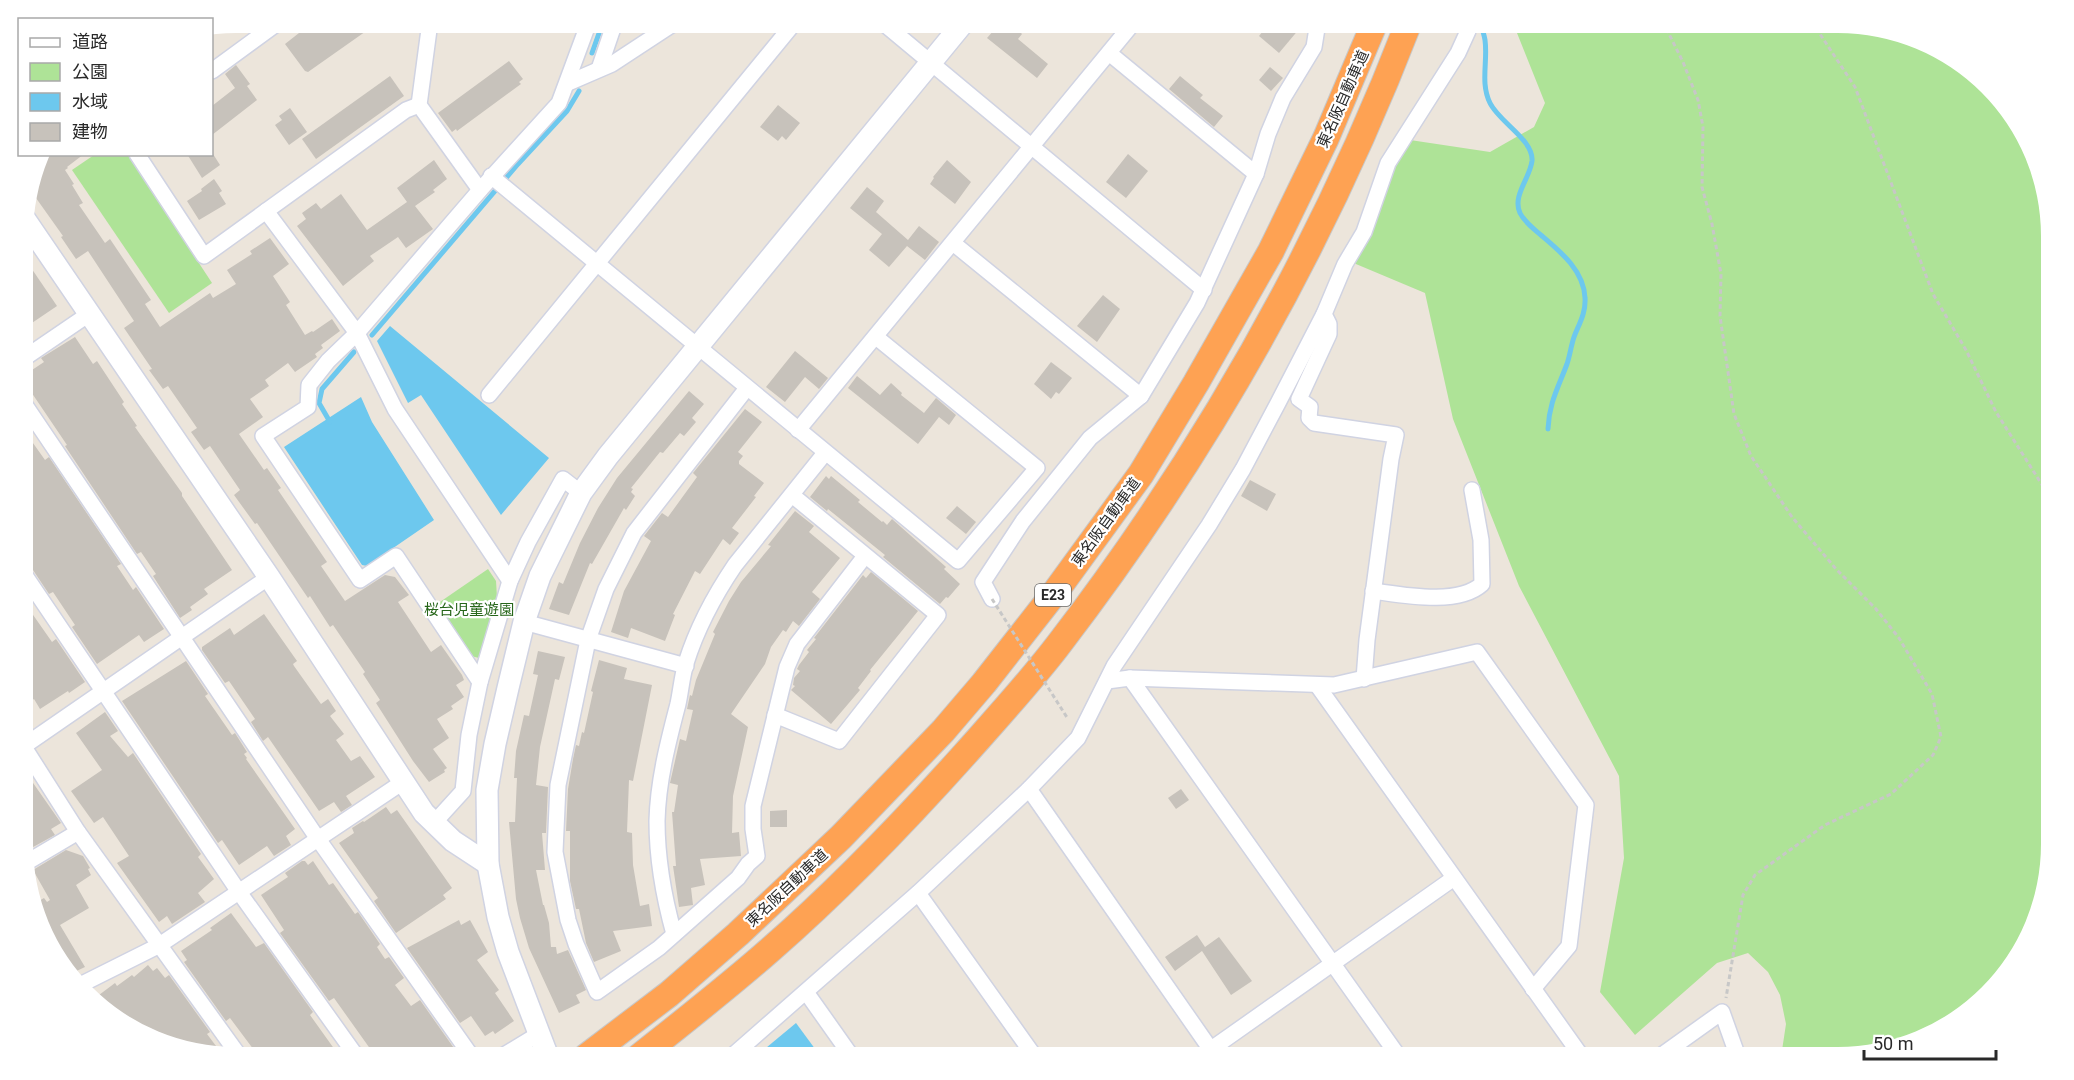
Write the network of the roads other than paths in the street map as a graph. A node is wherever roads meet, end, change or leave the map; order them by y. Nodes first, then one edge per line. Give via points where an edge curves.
1 (264, 33) edge
2 (429, 33) edge
3 (585, 33) edge
4 (611, 33) edge
5 (660, 33) edge
6 (786, 33) edge
7 (895, 33) edge
8 (955, 33) edge
9 (1125, 33) edge
10 (1316, 33) edge
11 (1370, 33) edge
12 (1405, 33) edge
13 (1467, 33) edge
14 (1109, 53) junction
15 (930, 64) junction
16 (599, 69) junction
17 (213, 70) edge
18 (568, 82) junction
19 (419, 105) junction
20 (1032, 148) junction
21 (137, 156) edge
22 (1256, 174) junction
23 (493, 178) junction
24 (480, 190) junction
25 (266, 211) junction
26 (33, 231) edge
27 (954, 243) junction
28 (598, 264) junction
29 (1204, 290) junction
30 (89, 314) junction
31 (1324, 314) junction
32 (357, 333) junction
33 (876, 338) junction
34 (697, 346) junction
35 (33, 352) edge
36 (747, 388) junction
37 (489, 395) dead end
38 (1141, 396) junction
39 (33, 417) edge
40 (798, 430) junction
41 (825, 453) junction
42 (1472, 490) dead end
43 (581, 493) junction
44 (792, 495) junction
45 (865, 556) junction
46 (269, 577) junction
47 (510, 581) junction
48 (33, 587) edge
49 (1373, 591) junction
50 (992, 599) road end
51 (524, 622) junction
52 (183, 637) junction
53 (588, 640) junction
54 (686, 666) junction
55 (1130, 678) junction
56 (1364, 678) junction
57 (1107, 681) junction
58 (480, 682) junction
59 (1317, 686) junction
60 (104, 692) junction
61 (775, 715) junction
62 (33, 740) edge
63 (33, 760) edge
64 (403, 782) junction
65 (1029, 789) junction
66 (433, 824) junction
67 (78, 832) junction
68 (318, 839) junction
69 (34, 858) edge
70 (488, 864) junction
71 (1454, 878) junction
72 (239, 892) junction
73 (918, 893) junction
74 (674, 934) junction
75 (158, 946) junction
76 (1333, 964) junction
77 (87, 982) edge
78 (1533, 989) junction
79 (806, 992) junction
80 (540, 1034) junction
81 (232, 1047) edge
82 (349, 1047) edge
83 (464, 1047) edge
84 (519, 1047) edge
85 (545, 1047) edge
86 (599, 1047) edge
87 (651, 1047) edge
88 (743, 1047) edge
89 (845, 1047) edge
90 (1028, 1047) edge
91 (1204, 1047) edge
92 (1220, 1047) edge
93 (1392, 1047) edge
94 (1575, 1047) edge
95 (1673, 1047) edge
96 (1734, 1047) edge

1 - 17 street
2 - 19 street
3 - 18 street
4 - 16 street
5 - 16 street
6 - 28 street
7 - 15 street
8 - 15 street
9 - 14 street
10 - 22 street via 1314,46 1283,98
11 - 86 highway, 東名阪自動車道 / E23 via 1271,252 1141,474 1056,591 943,731 841,837 687,979
12 - 87 highway, E23 via 1379,102 1295,277 1194,452 1059,644 984,733 864,861 773,948
13 - 31 street via 1388,163 1364,231
14 - 20 street
14 - 22 street
15 - 20 street
15 - 34 street
16 - 18 street
18 - 23 street via 559,103
19 - 24 street
19 - 25 street via 406,110
20 - 27 street
20 - 29 street
21 - 25 street via 204,256
22 - 29 street
23 - 24 street
23 - 28 street
24 - 32 street
25 - 32 street
26 - 30 street
27 - 33 street
27 - 38 street
28 - 34 street
28 - 37 street
29 - 38 street
30 - 35 street
30 - 46 street
31 - 49 street via 1329,334 1299,399 1310,407 1309,418 1314,423 1396,435
31 - 57 street via 1243,469
32 - 47 street via 395,409
32 - 58 street via 309,385 308,407 263,436 360,580 396,556
33 - 40 street
33 - 41 street via 1037,468 958,561
34 - 36 street
34 - 43 street
36 - 40 street
36 - 53 street via 634,534 606,589
38 - 50 street via 1090,438 1023,521 983,582
39 - 52 street
40 - 41 street
41 - 44 street
42 - 49 street via 1481,540 1482,584 1460,596 1413,597
43 - 47 street via 563,479
43 - 51 street via 540,576
44 - 45 street
44 - 54 street via 721,585 696,635
45 - 61 street via 797,644
45 - 61 street via 938,615 839,741
46 - 52 street
46 - 64 street
47 - 58 street
48 - 60 street
49 - 56 street
51 - 53 street
51 - 70 street via 487,790
52 - 60 street
52 - 68 street
53 - 54 street
53 - 74 street via 556,810 555,852 568,920 597,992
54 - 74 street via 663,767 657,820 658,849
55 - 57 street
55 - 59 street
55 - 76 street
56 - 59 street
56 - 78 street via 1477,651 1586,805 1569,946
57 - 65 street via 1078,738
58 - 66 street via 463,791
59 - 71 street
60 - 62 street
60 - 72 street
61 - 74 street via 753,806 757,856 738,878
63 - 67 street
64 - 66 street
64 - 68 street
65 - 73 street
65 - 91 street
66 - 70 street
67 - 69 street
67 - 75 street
68 - 72 street
68 - 83 street
70 - 80 street via 508,952
71 - 76 street
71 - 78 street
72 - 75 street
72 - 82 street
73 - 79 street
73 - 90 street
75 - 77 street
75 - 81 street
76 - 92 street
76 - 93 street
78 - 94 street
79 - 88 street
79 - 89 street
80 - 84 street
80 - 85 street
95 - 96 street via 1722,1012

